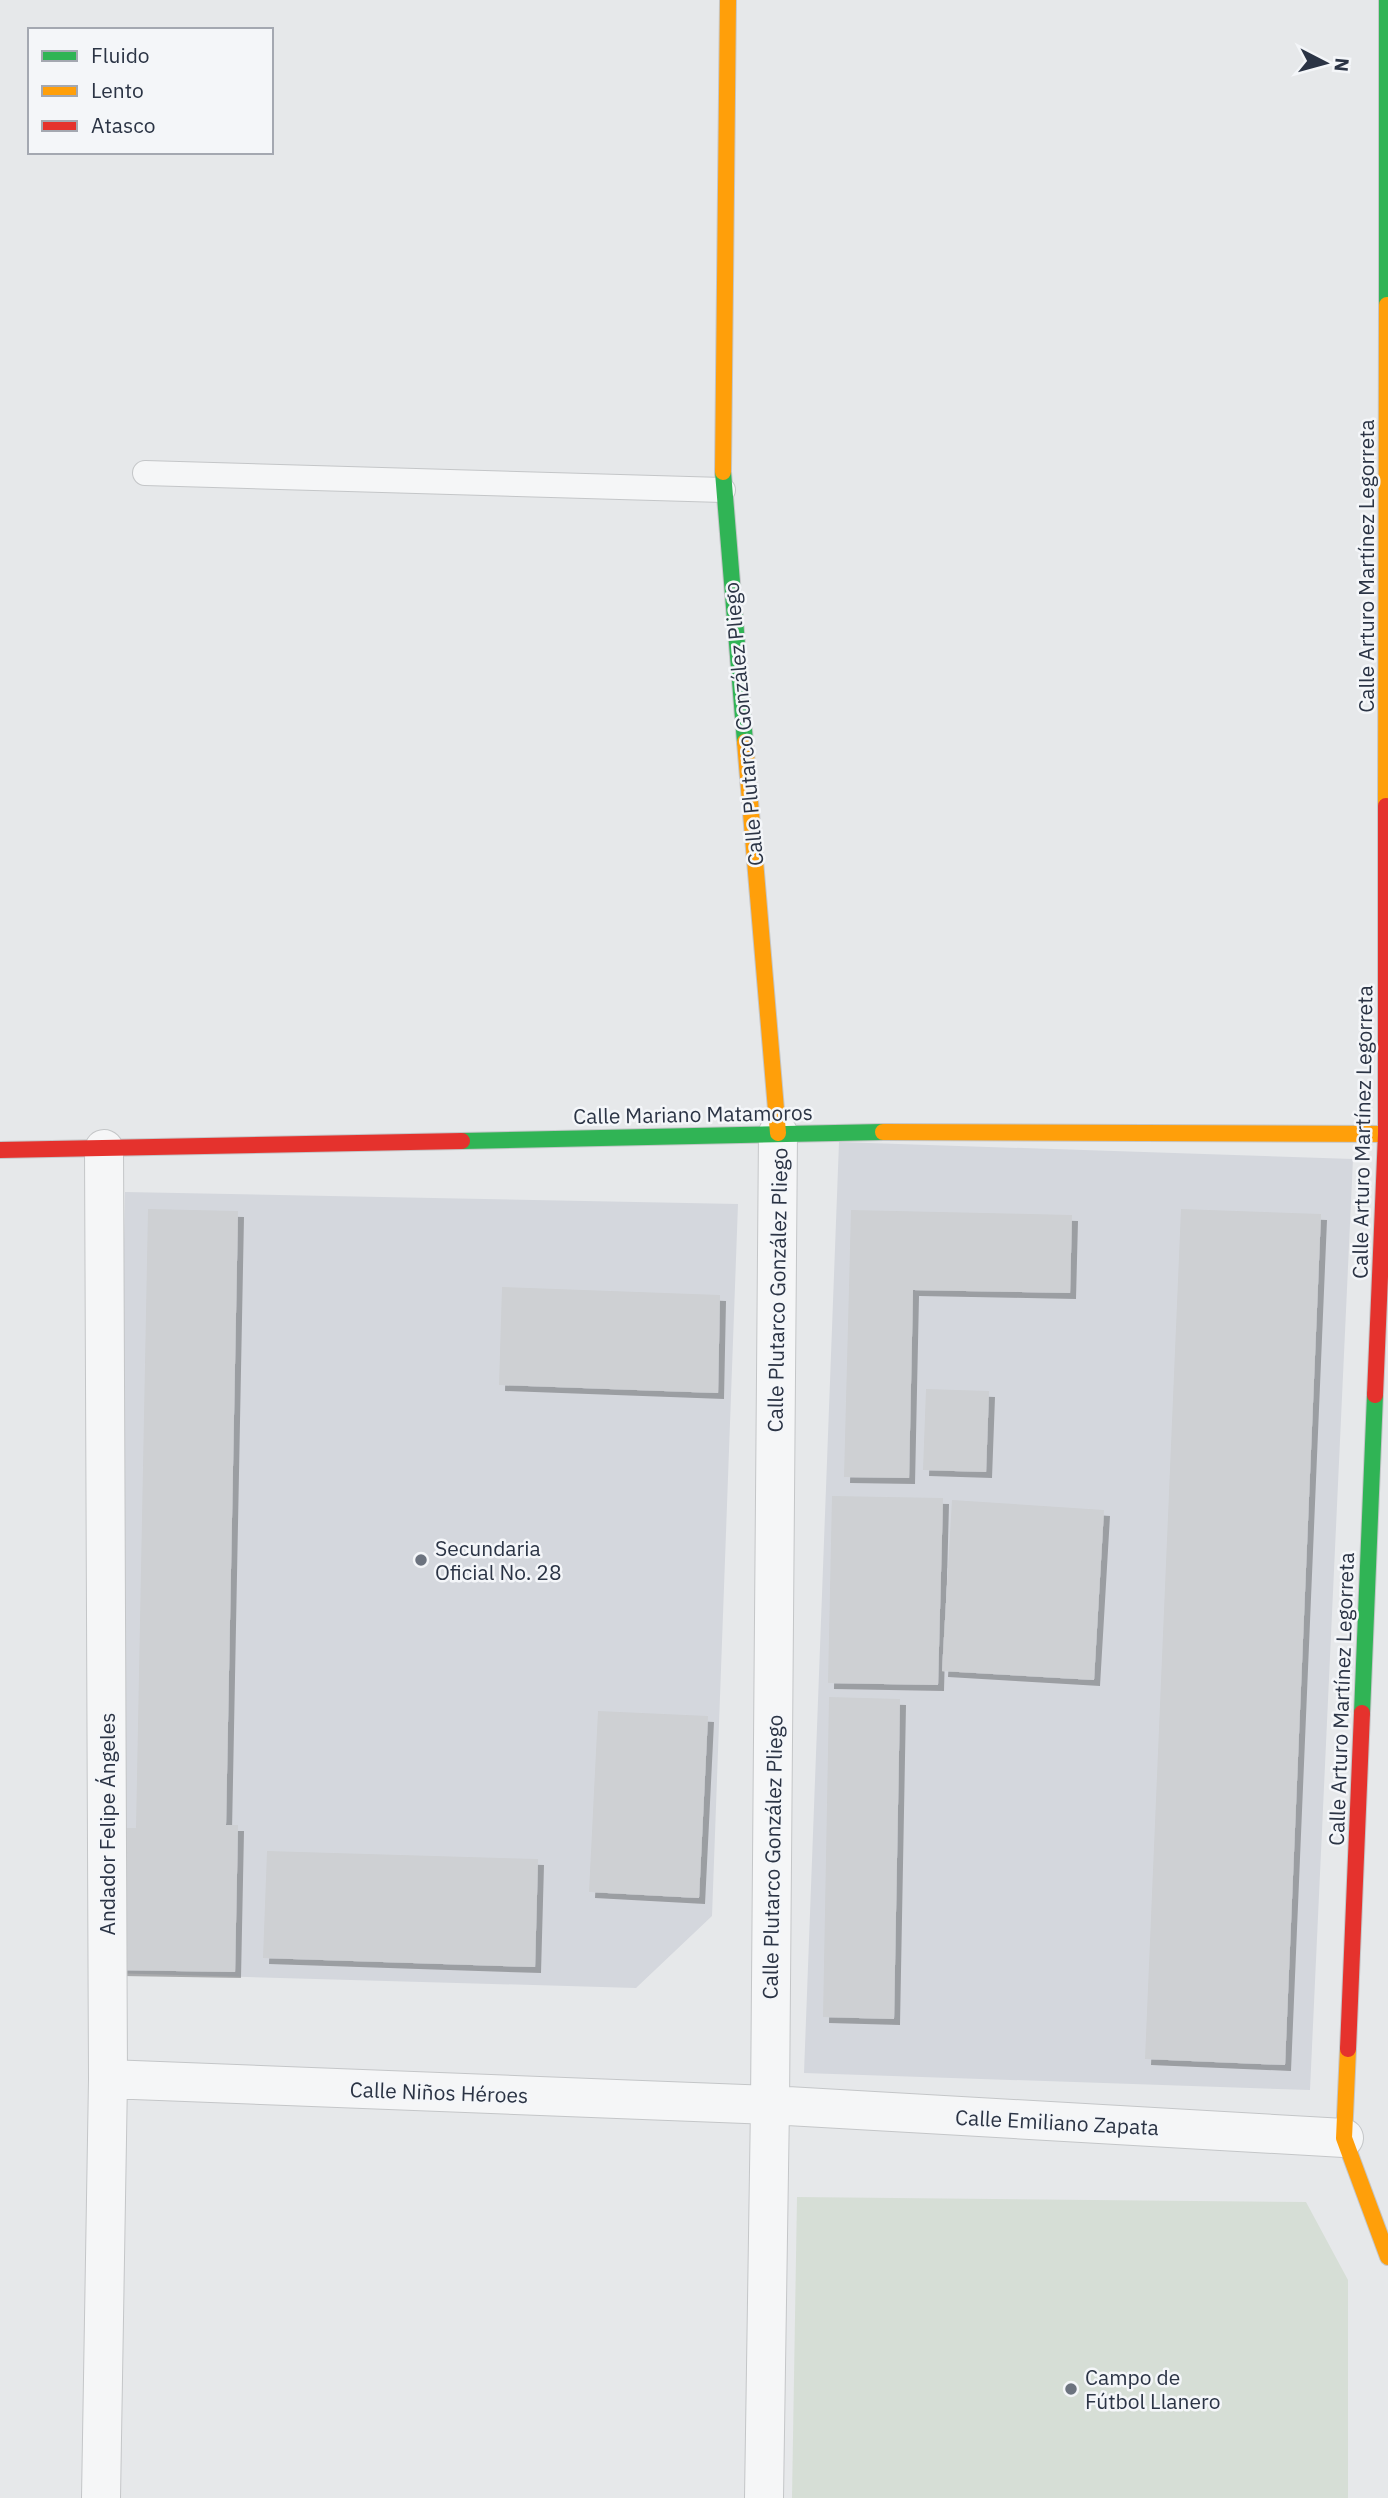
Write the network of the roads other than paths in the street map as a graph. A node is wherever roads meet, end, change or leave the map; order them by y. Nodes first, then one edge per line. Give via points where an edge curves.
1 (728, 0) edge
2 (1387, 0) edge
3 (145, 473) dead end
4 (723, 490) junction
5 (1387, 598) edge
6 (778, 1133) junction
7 (1387, 1134) edge
8 (104, 1149) junction
9 (0, 1150) edge
10 (108, 2079) junction
11 (770, 2105) junction
12 (1344, 2138) junction
13 (1388, 2257) edge
14 (101, 2498) edge
15 (764, 2498) edge

1 - 4 street, Calle Plutarco González Pliego
2 - 5 street, Calle Arturo Martínez Legorreta
3 - 4 lane
4 - 6 street, Calle Plutarco González Pliego
5 - 7 street, Calle Arturo Martínez Legorreta
6 - 7 street, Calle Mariano Matamoros
6 - 8 street, Calle Mariano Matamoros
6 - 11 street, Calle Plutarco González Pliego
7 - 12 street, Calle Arturo Martínez Legorreta
8 - 9 street, Calle Mariano Matamoros
8 - 10 street, Andador Felipe Ángeles
10 - 11 street, Calle Niños Héroes
10 - 14 street, Andador Felipe Ángeles
11 - 12 street, Calle Emiliano Zapata
11 - 15 street, Calle Plutarco González Pliego
12 - 13 street, Calle Arturo Martínez Legorreta

